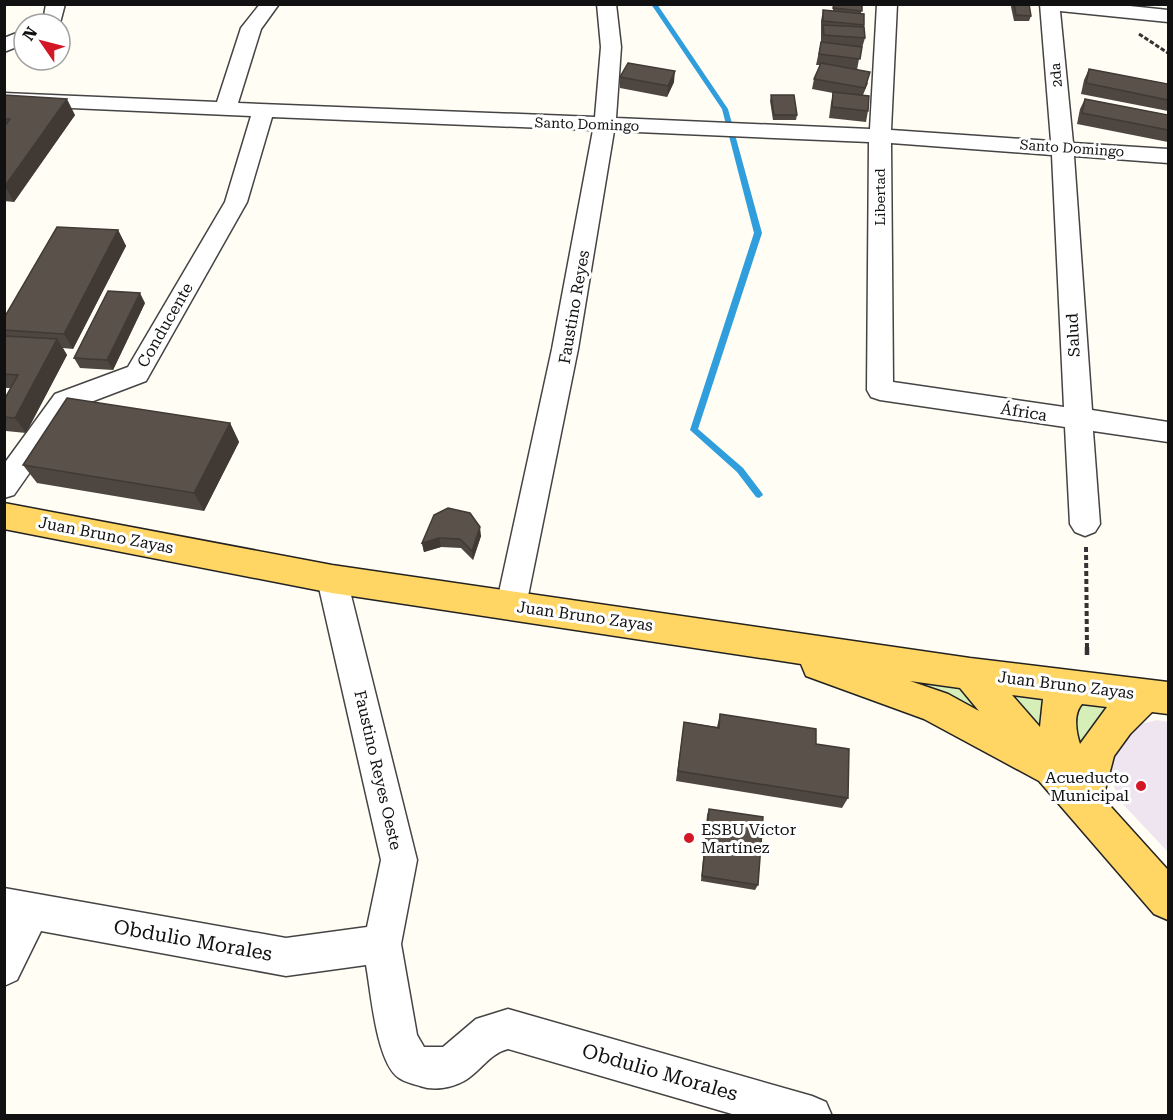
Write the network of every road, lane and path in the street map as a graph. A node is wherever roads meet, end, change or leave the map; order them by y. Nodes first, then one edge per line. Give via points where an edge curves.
1 (270, 4) edge
2 (606, 4) edge
3 (887, 4) edge
4 (1049, 4) edge
5 (1168, 16) edge
6 (4, 99) edge
7 (225, 109) junction
8 (263, 110) junction
9 (605, 125) junction
10 (880, 136) junction
11 (1062, 146) junction
12 (1168, 156) edge
13 (880, 390) joint
14 (1079, 420) junction
15 (1168, 432) edge
16 (4, 487) edge
17 (4, 516) edge
18 (1085, 524) joint
19 (332, 579) junction
20 (511, 606) junction
21 (746, 639) junction
22 (970, 674) junction
23 (1081, 687) junction
24 (1157, 697) edge
25 (1050, 767) junction
26 (1083, 803) junction
27 (1168, 900) edge
28 (18, 908) edge
29 (382, 944) junction
30 (4, 967) edge
31 (508, 1029) joint
32 (812, 1116) edge

1 - 7 street via 251,28
2 - 9 street, Faustino Reyes via 611,34
3 - 10 street, Libertad
4 - 5 street
4 - 11 street, 2da
6 - 7 street, Santo Domingo
7 - 8 street, Santo Domingo
8 - 9 street, Santo Domingo
8 - 16 street, Conducente via 236,202 136,374 65,401
9 - 10 street, Santo Domingo
9 - 20 street, Faustino Reyes via 572,326
10 - 11 street, Santo Domingo
10 - 13 street, Libertad
11 - 12 street, Santo Domingo
11 - 14 street, Salud
13 - 14 street, África
14 - 15 street, África
14 - 18 street, Salud
17 - 19 main road, Juan Bruno Zayas
18 - 23 path
19 - 20 main road, Juan Bruno Zayas
19 - 29 street, Faustino Reyes Oeste via 399,860
20 - 21 main road, Juan Bruno Zayas
21 - 22 main road, Juan Bruno Zayas
21 - 25 main road via 935,706
22 - 23 main road, Juan Bruno Zayas
22 - 25 main road
23 - 24 main road, Juan Bruno Zayas
23 - 26 main road via 1059,704 1058,734
24 - 26 main road via 1118,722 1097,748
25 - 26 main road
26 - 27 main road
28 - 29 street, Obdulio Morales via 286,957
28 - 30 street
29 - 31 street, Faustino Reyes Oeste via 398,1041 411,1063 429,1069 452,1066 496,1029
31 - 32 street, Obdulio Morales

